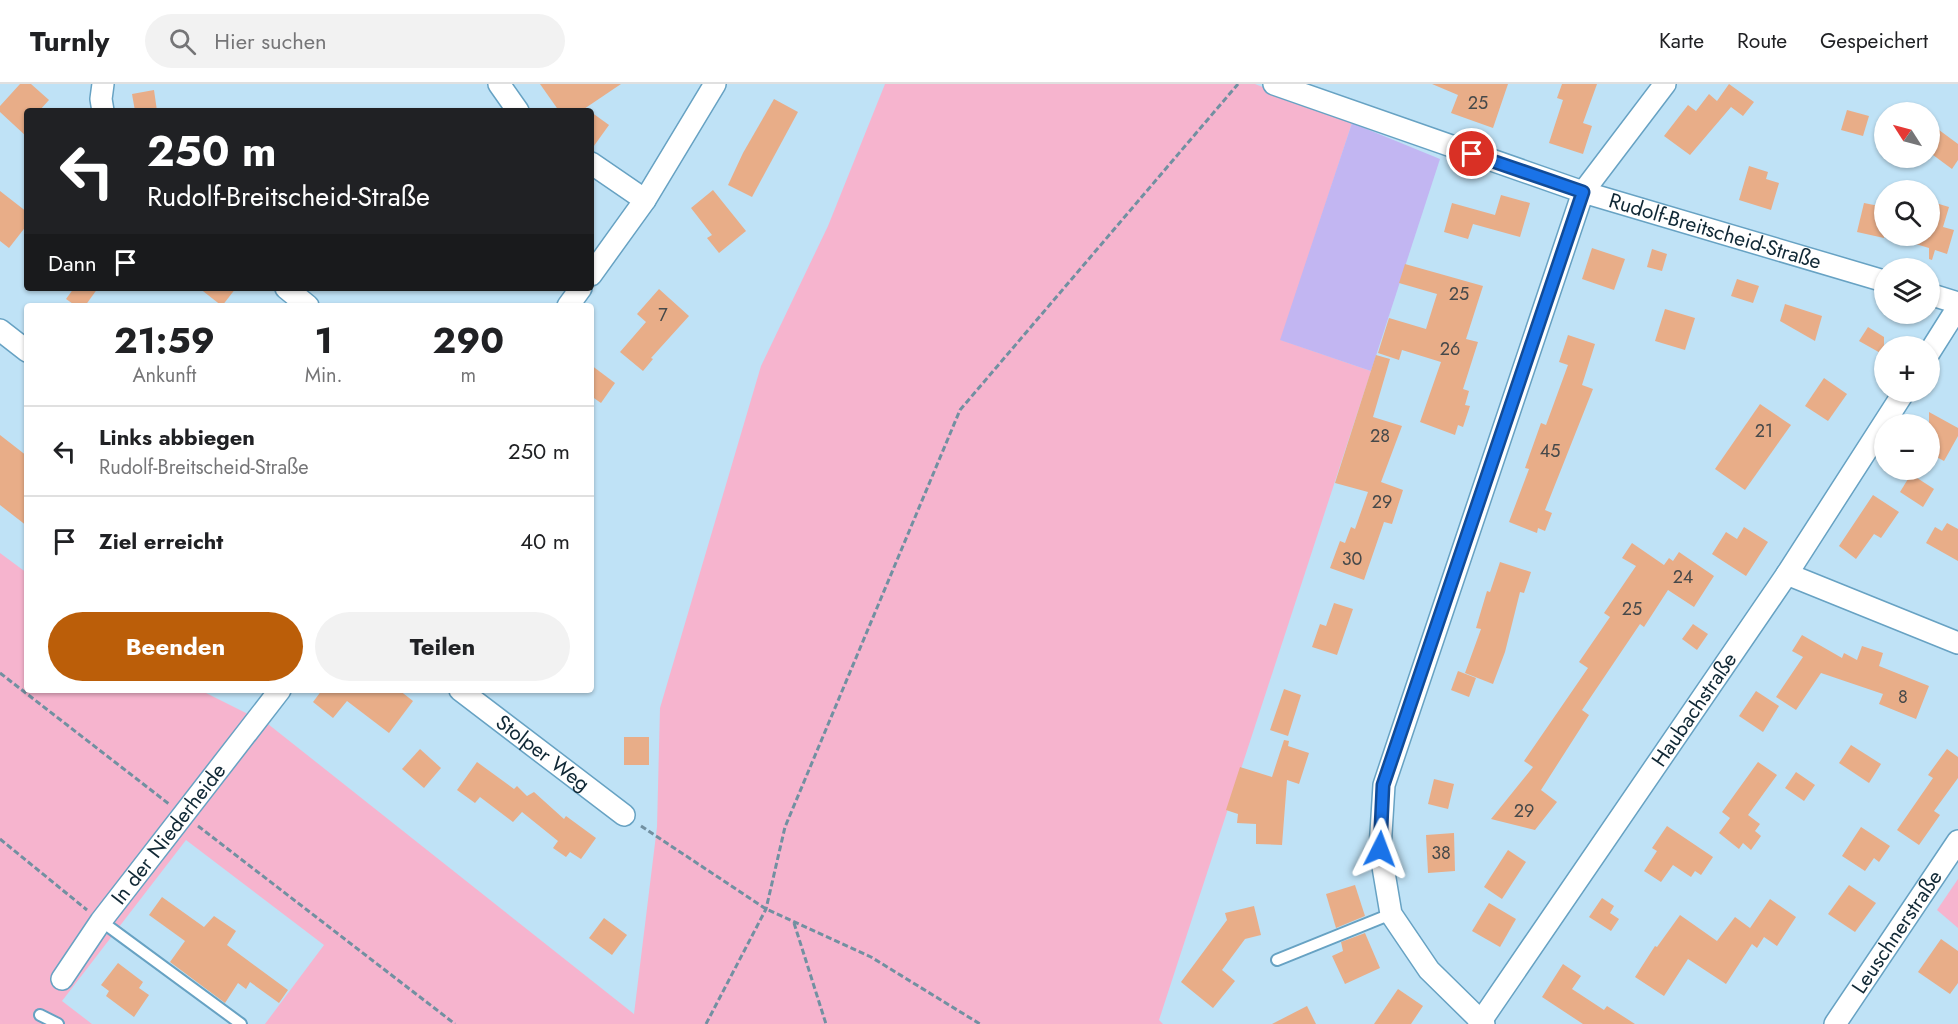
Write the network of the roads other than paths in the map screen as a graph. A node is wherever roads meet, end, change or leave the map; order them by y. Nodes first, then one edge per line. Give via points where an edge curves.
1 (103, 84) edge
2 (499, 84) edge
3 (715, 84) edge
4 (1274, 84) edge
5 (1665, 84) edge
6 (103, 108) edge
7 (516, 108) edge
8 (594, 165) edge
9 (1583, 192) junction
10 (645, 200) junction
11 (594, 271) edge
12 (1874, 278) edge
13 (290, 291) edge
14 (1940, 298) edge
15 (304, 303) edge
16 (1958, 305) edge
17 (0, 330) edge
18 (1939, 336) edge
19 (24, 349) edge
20 (1898, 402) edge
21 (1787, 574) junction
22 (1958, 643) edge
23 (278, 693) edge
24 (464, 693) edge
25 (624, 815) road end
26 (1958, 841) edge
27 (1391, 914) junction
28 (101, 921) junction
29 (1276, 960) dead end
30 (62, 979) dead end
31 (40, 1015) dead end
32 (1481, 1023) edge
33 (58, 1024) edge
34 (241, 1024) edge
35 (1835, 1024) edge

1 - 6 street
2 - 7 street
3 - 10 street
4 - 9 street, Rudolf-Breitscheid-Straße
5 - 9 street
8 - 10 street
9 - 12 street, Rudolf-Breitscheid-Straße
9 - 27 street via 1383,785 1380,849
10 - 11 street
13 - 15 street
14 - 16 street
16 - 18 street
17 - 19 street
20 - 21 street, Haubachstraße
21 - 22 street
21 - 32 street, Haubachstraße
23 - 28 street, In der Niederheide
24 - 25 street, Stolper Weg
26 - 35 street, Leuschnerstraße
27 - 29 lane
27 - 32 street via 1429,970
28 - 30 street, In der Niederheide
28 - 34 lane
31 - 33 lane

